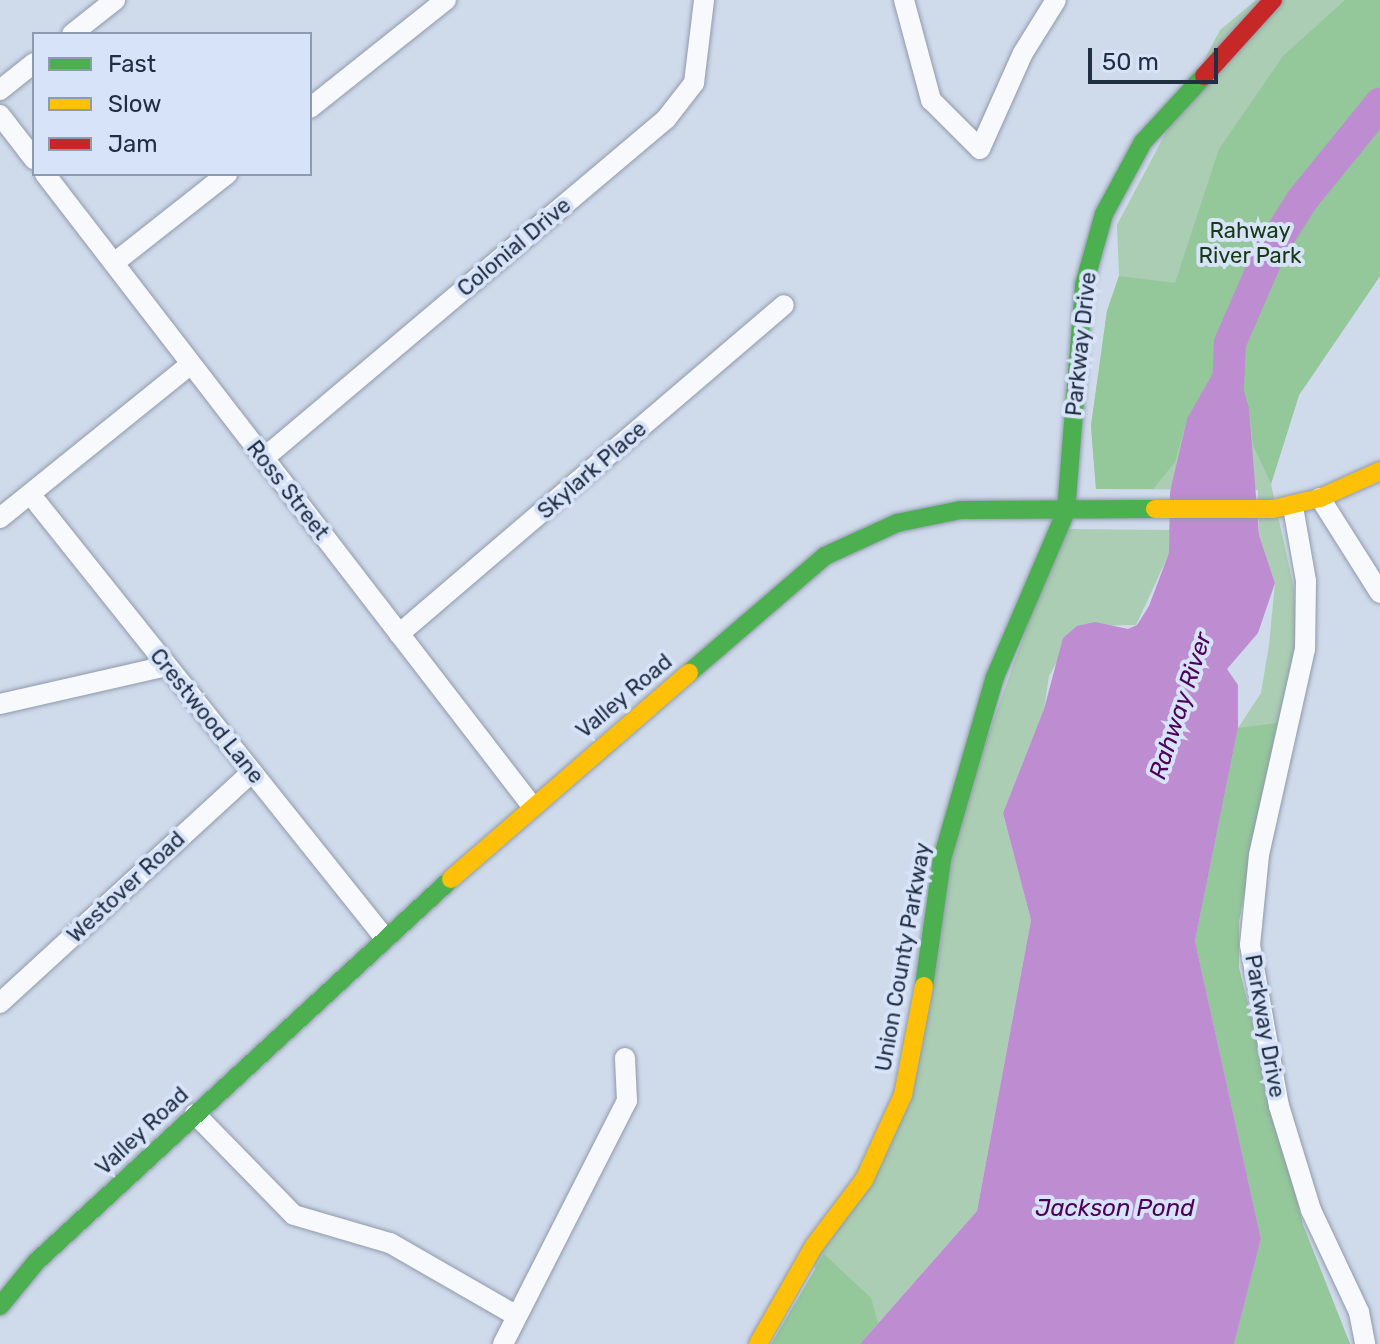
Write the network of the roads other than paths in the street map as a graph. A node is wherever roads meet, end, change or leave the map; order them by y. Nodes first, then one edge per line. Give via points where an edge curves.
1 (115, 0) edge
2 (446, 0) edge
3 (704, 0) edge
4 (904, 0) edge
5 (1056, 0) edge
6 (1273, 0) edge
7 (75, 32) edge
8 (32, 65) edge
9 (0, 90) edge
10 (312, 106) edge
11 (0, 115) edge
12 (32, 156) edge
13 (47, 176) edge
14 (224, 176) edge
15 (114, 263) junction
16 (784, 305) dead end
17 (191, 364) junction
18 (264, 458) junction
19 (1380, 471) edge
20 (31, 495) junction
21 (1320, 498) junction
22 (1283, 508) junction
23 (1066, 511) junction
24 (0, 518) edge
25 (1380, 593) edge
26 (399, 634) junction
27 (167, 666) junction
28 (0, 704) edge
29 (252, 772) junction
30 (532, 806) junction
31 (384, 937) junction
32 (0, 1003) edge
33 (625, 1058) dead end
34 (195, 1114) junction
35 (36, 1262) junction
36 (0, 1277) edge
37 (0, 1306) edge
38 (515, 1315) junction
39 (1370, 1336) edge
40 (503, 1344) edge
41 (758, 1344) edge

1 - 7 street
2 - 10 street
3 - 18 street, Colonial Drive via 694,83 666,119
4 - 5 street via 931,100 980,149 1023,53
6 - 23 street, Parkway Drive via 1143,142 1104,214 1084,285
8 - 9 street
11 - 12 street
13 - 15 street, Ross Street
14 - 15 street
15 - 17 street, Ross Street
16 - 26 street, Skylark Place
17 - 18 street, Ross Street
17 - 20 street
18 - 26 street, Ross Street
19 - 21 street, Valley Road
20 - 24 street
20 - 27 street, Crestwood Lane
21 - 22 street, Valley Road
21 - 25 street
22 - 23 street, Valley Road
22 - 39 street, Parkway Drive via 1306,581 1305,649 1259,855 1250,945 1279,1106 1311,1210
23 - 30 street, Valley Road via 961,510 928,515 897,523 825,556
23 - 41 street, Union County Parkway via 995,677 942,859 918,1030 903,1095 864,1180 814,1246
26 - 30 street, Ross Street
27 - 28 street
27 - 29 street, Crestwood Lane
29 - 31 street, Crestwood Lane
29 - 32 street, Westover Road
30 - 31 street, Valley Road
31 - 34 street, Valley Road
33 - 38 street via 627,1101
34 - 35 street, Valley Road
34 - 38 street via 294,1215 390,1243
35 - 36 street, Valley Road
35 - 37 street, Valley Road
38 - 40 street

